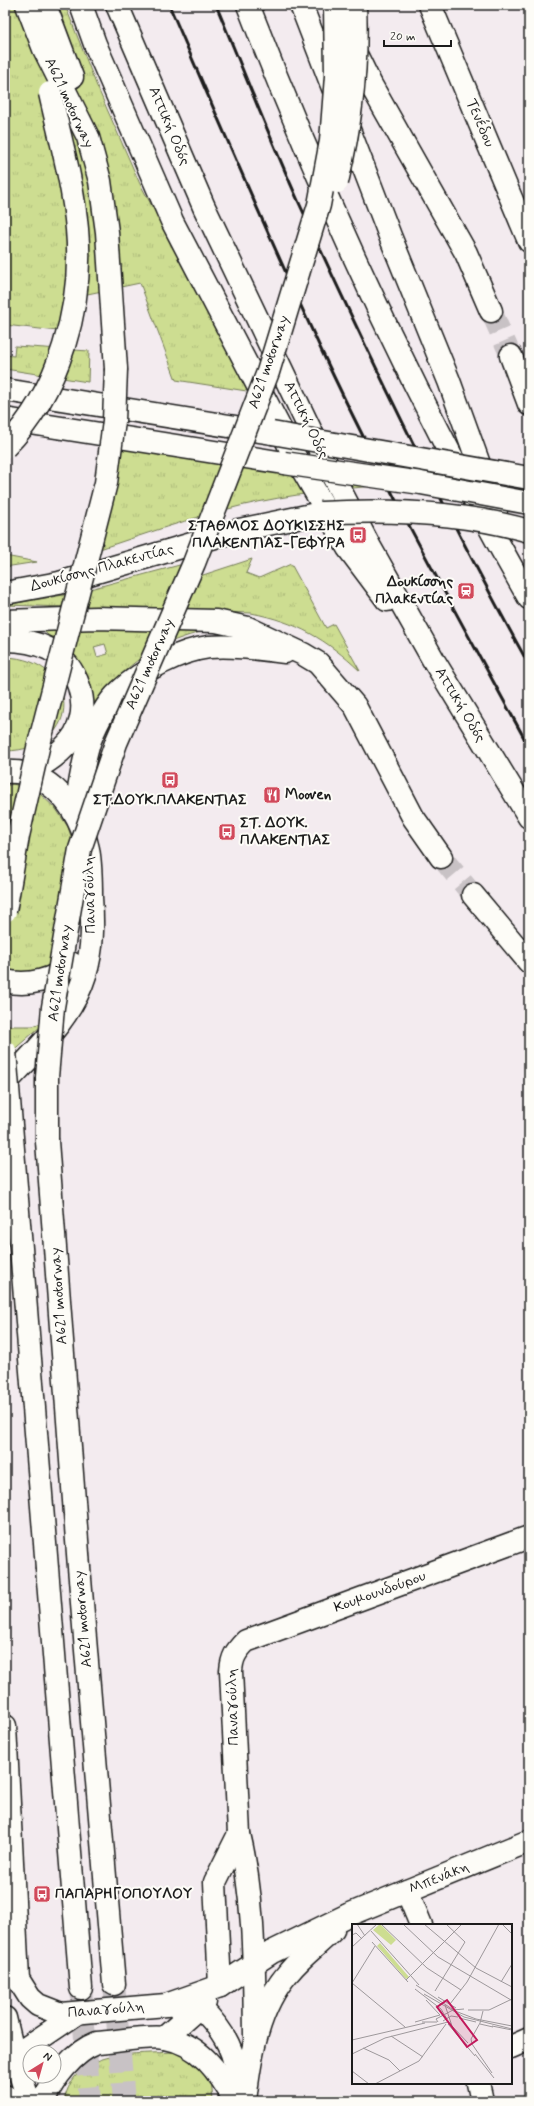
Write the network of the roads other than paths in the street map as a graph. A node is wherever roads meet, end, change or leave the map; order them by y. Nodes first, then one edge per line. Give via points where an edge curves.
1 (27, 5) edge
2 (45, 5) edge
3 (81, 5) edge
4 (117, 5) edge
5 (248, 5) edge
6 (301, 5) edge
7 (332, 5) edge
8 (335, 5) edge
9 (355, 5) edge
10 (430, 5) edge
11 (62, 87) junction
12 (522, 214) edge
13 (529, 242) edge
14 (491, 311) tunnel mouth
15 (511, 356) tunnel mouth
16 (268, 372) junction
17 (5, 390) edge
18 (529, 404) edge
19 (5, 419) edge
20 (5, 447) edge
21 (529, 478) edge
22 (529, 503) edge
23 (529, 531) edge
24 (5, 593) edge
25 (526, 593) edge
26 (5, 621) edge
27 (5, 640) edge
28 (303, 654) junction
29 (434, 661) junction
30 (12, 772) edge
31 (75, 814) junction
32 (529, 817) edge
33 (442, 857) tunnel mouth
34 (473, 895) tunnel mouth
35 (5, 911) edge
36 (93, 930) junction
37 (529, 962) edge
38 (5, 981) edge
39 (5, 1051) edge
40 (5, 1084) edge
41 (529, 1537) edge
42 (235, 1652) joint
43 (5, 1726) edge
44 (239, 1834) junction
45 (529, 1841) edge
46 (407, 1891) junction
47 (348, 1915) junction
48 (421, 1924) edge
49 (254, 1963) junction
50 (114, 1984) tunnel mouth
51 (220, 1986) junction
52 (81, 1988) tunnel mouth
53 (166, 2005) junction
54 (200, 2007) junction
55 (76, 2014) junction
56 (5, 2018) edge
57 (164, 2038) junction
58 (529, 2039) edge
59 (255, 2043) junction
60 (512, 2048) edge
61 (512, 2048) edge
62 (529, 2053) edge
63 (10, 2058) edge
64 (478, 2084) edge
65 (5, 2096) edge
66 (13, 2101) edge
67 (28, 2101) edge
68 (43, 2101) edge
69 (235, 2101) edge
70 (242, 2101) edge
71 (245, 2101) edge
72 (482, 2101) edge

1 - 11 main road
2 - 11 main road
3 - 29 main road via 95,44 172,221 294,456 348,548
4 - 29 main road, Αττική Οδός via 204,207 327,465
5 - 25 main road via 311,162 365,283 434,423
6 - 25 main road via 390,236 449,380
7 - 14 main road via 371,84 466,253
8 - 16 main road, A621 motorway, bridge via 336,76 331,141 319,205
9 - 16 main road, bridge via 355,73 347,142 335,193 309,270
10 - 12 main road, Τενέδου
11 - 20 main road, bridge via 77,230 75,297 63,352 56,371 18,434
11 - 35 main road, A621 motorway, bridge via 88,137 100,180 107,232 116,369 113,428 106,483 38,748 18,836
12 - 13 main road, Τενέδου
15 - 18 main road
16 - 50 main road, A621 motorway, bridge via 194,563 116,743 80,849 53,1007 47,1077 47,1142
17 - 21 main road, bridge
19 - 22 main road, bridge via 421,483
23 - 24 main road, Δουκίσσης Πλακεντίας, bridge via 443,515 321,512 232,532 60,583
26 - 28 main road via 96,618 216,621 248,628
27 - 30 main road via 24,640 49,649 60,657 80,686 82,711 75,733 55,756 43,765
28 - 31 main road via 209,647 186,652 144,673 120,690 98,722 85,757
28 - 33 main road via 318,663 354,706 413,817
29 - 32 main road, Αττική Οδός
30 - 31 main road, Παναγούλη via 39,778 57,790
31 - 36 main road, Παναγούλη via 88,850
34 - 37 main road
36 - 38 main road via 69,965 51,977 33,982
36 - 40 main road, Παναγούλη via 85,976 76,997 62,1020
39 - 52 main road, A621 motorway, bridge
41 - 42 main road, Κουμουνδούρου via 246,1641
42 - 44 main road, Παναγούλη via 231,1671
43 - 55 main road, Παναγούλη via 18,1979 30,1998 38,2005 61,2014
44 - 49 main road, Παναγούλη via 245,1858
44 - 51 main road, Παναγούλη via 215,1882
45 - 46 main road, Μπενάκη
46 - 47 main road, Μπενάκη
46 - 48 main road
47 - 49 main road, Παναγούλη
47 - 59 main road, Παναγούλη via 288,1973 262,2017
49 - 51 main road, Παναγούλη
49 - 59 main road, Παναγούλη
51 - 53 main road, Παναγούλη
51 - 54 main road
53 - 54 main road
53 - 55 main road, Παναγούλη
54 - 57 main road
54 - 70 main road via 218,2026 230,2045 237,2068
55 - 63 main road
56 - 63 main road
57 - 68 main road via 97,2043 88,2046 68,2064
57 - 69 main road via 196,2051 211,2063
58 - 60 main road
59 - 71 main road, Παναγούλη
61 - 62 main road
63 - 67 main road
64 - 72 main road
65 - 66 main road

